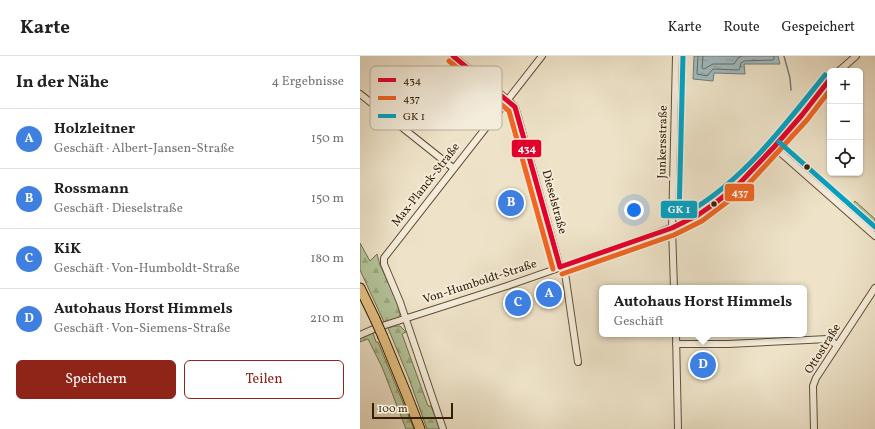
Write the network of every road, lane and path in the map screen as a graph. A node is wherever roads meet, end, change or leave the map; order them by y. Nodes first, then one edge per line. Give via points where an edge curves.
1 (453, 56) edge
2 (542, 56) edge
3 (676, 56) edge
4 (856, 56) edge
5 (466, 66) edge
6 (842, 68) edge
7 (827, 83) edge
8 (360, 94) edge
9 (502, 95) edge
10 (508, 100) junction
11 (370, 102) edge
12 (502, 107) edge
13 (405, 130) edge
14 (484, 130) edge
15 (774, 147) junction
16 (453, 168) junction
17 (672, 228) junction
18 (875, 236) edge
19 (562, 266) junction
20 (674, 285) edge
21 (360, 288) edge
22 (875, 288) edge
23 (406, 318) junction
24 (360, 335) edge
25 (676, 337) edge
26 (676, 344) junction
27 (837, 345) junction
28 (578, 362) dead end
29 (420, 429) edge
30 (443, 429) edge
31 (678, 429) edge
32 (814, 429) edge

1 - 5 street
2 - 10 street, Max-Planck-Straße
3 - 17 street, Junkersstraße
4 - 6 street
7 - 15 street, Von-Humboldt-Straße
8 - 11 street
9 - 10 street
10 - 12 street, Max-Planck-Straße
10 - 19 street, Dieselstraße via 515,107
13 - 16 street
14 - 16 street, Max-Planck-Straße
15 - 17 street, Von-Humboldt-Straße via 726,194 698,215
15 - 18 street
16 - 23 street, Max-Planck-Straße via 384,258 384,264
17 - 19 street, Von-Humboldt-Straße
17 - 20 street, Junkersstraße
19 - 23 street, Von-Humboldt-Straße
19 - 28 street, Dieselstraße
21 - 29 highway, bridge
22 - 27 street, Ottostraße
23 - 24 street, Von-Humboldt-Straße
23 - 30 street
25 - 26 street
26 - 27 street via 828,339
26 - 31 street
27 - 32 street, Ottostraße via 813,386

